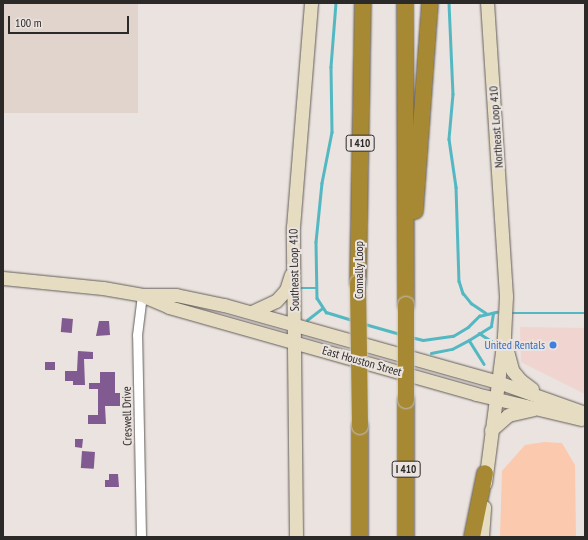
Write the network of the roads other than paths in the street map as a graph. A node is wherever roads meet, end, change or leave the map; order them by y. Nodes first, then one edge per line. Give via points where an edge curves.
1 (311, 3) edge
2 (363, 3) edge
3 (405, 3) edge
4 (430, 3) edge
5 (487, 3) edge
6 (406, 246) junction
7 (293, 270) junction
8 (3, 278) edge
9 (142, 295) junction
10 (252, 312) junction
11 (295, 324) junction
12 (504, 336) junction
13 (294, 342) junction
14 (498, 382) junction
15 (495, 399) junction
16 (541, 403) junction
17 (585, 413) edge
18 (585, 420) edge
19 (491, 430) junction
20 (485, 473) junction
21 (141, 537) edge
22 (296, 537) edge
23 (360, 537) edge
24 (406, 537) edge
25 (472, 537) edge
26 (482, 537) edge

1 - 7 main road, Southeast Loop 410 via 298,139
2 - 23 highway, Connally Loop / I 410, bridge via 358,283
3 - 6 highway, I 410
4 - 6 highway via 413,232
5 - 12 main road, Northeast Loop 410 via 504,250
6 - 24 highway, I 410, bridge
7 - 10 main road via 286,290 276,301
7 - 11 main road, Southeast Loop 410
8 - 9 main road, East Houston Street via 88,286
9 - 10 main road, East Houston Street via 176,295
9 - 13 main road, East Houston Street via 169,307
9 - 21 street, Creswell Drive via 137,335
10 - 11 main road, East Houston Street
11 - 13 main road, Southeast Loop 410
11 - 14 main road, East Houston Street
12 - 14 main road
12 - 16 main road via 507,358 512,370
13 - 15 main road, East Houston Street
13 - 22 main road, Southeast Loop 410
14 - 15 main road
14 - 16 main road, East Houston Street
15 - 16 main road, East Houston Street
15 - 19 main road
16 - 17 main road, East Houston Street
16 - 18 main road, East Houston Street
16 - 19 main road via 508,415
19 - 20 main road
20 - 25 highway
20 - 26 main road

